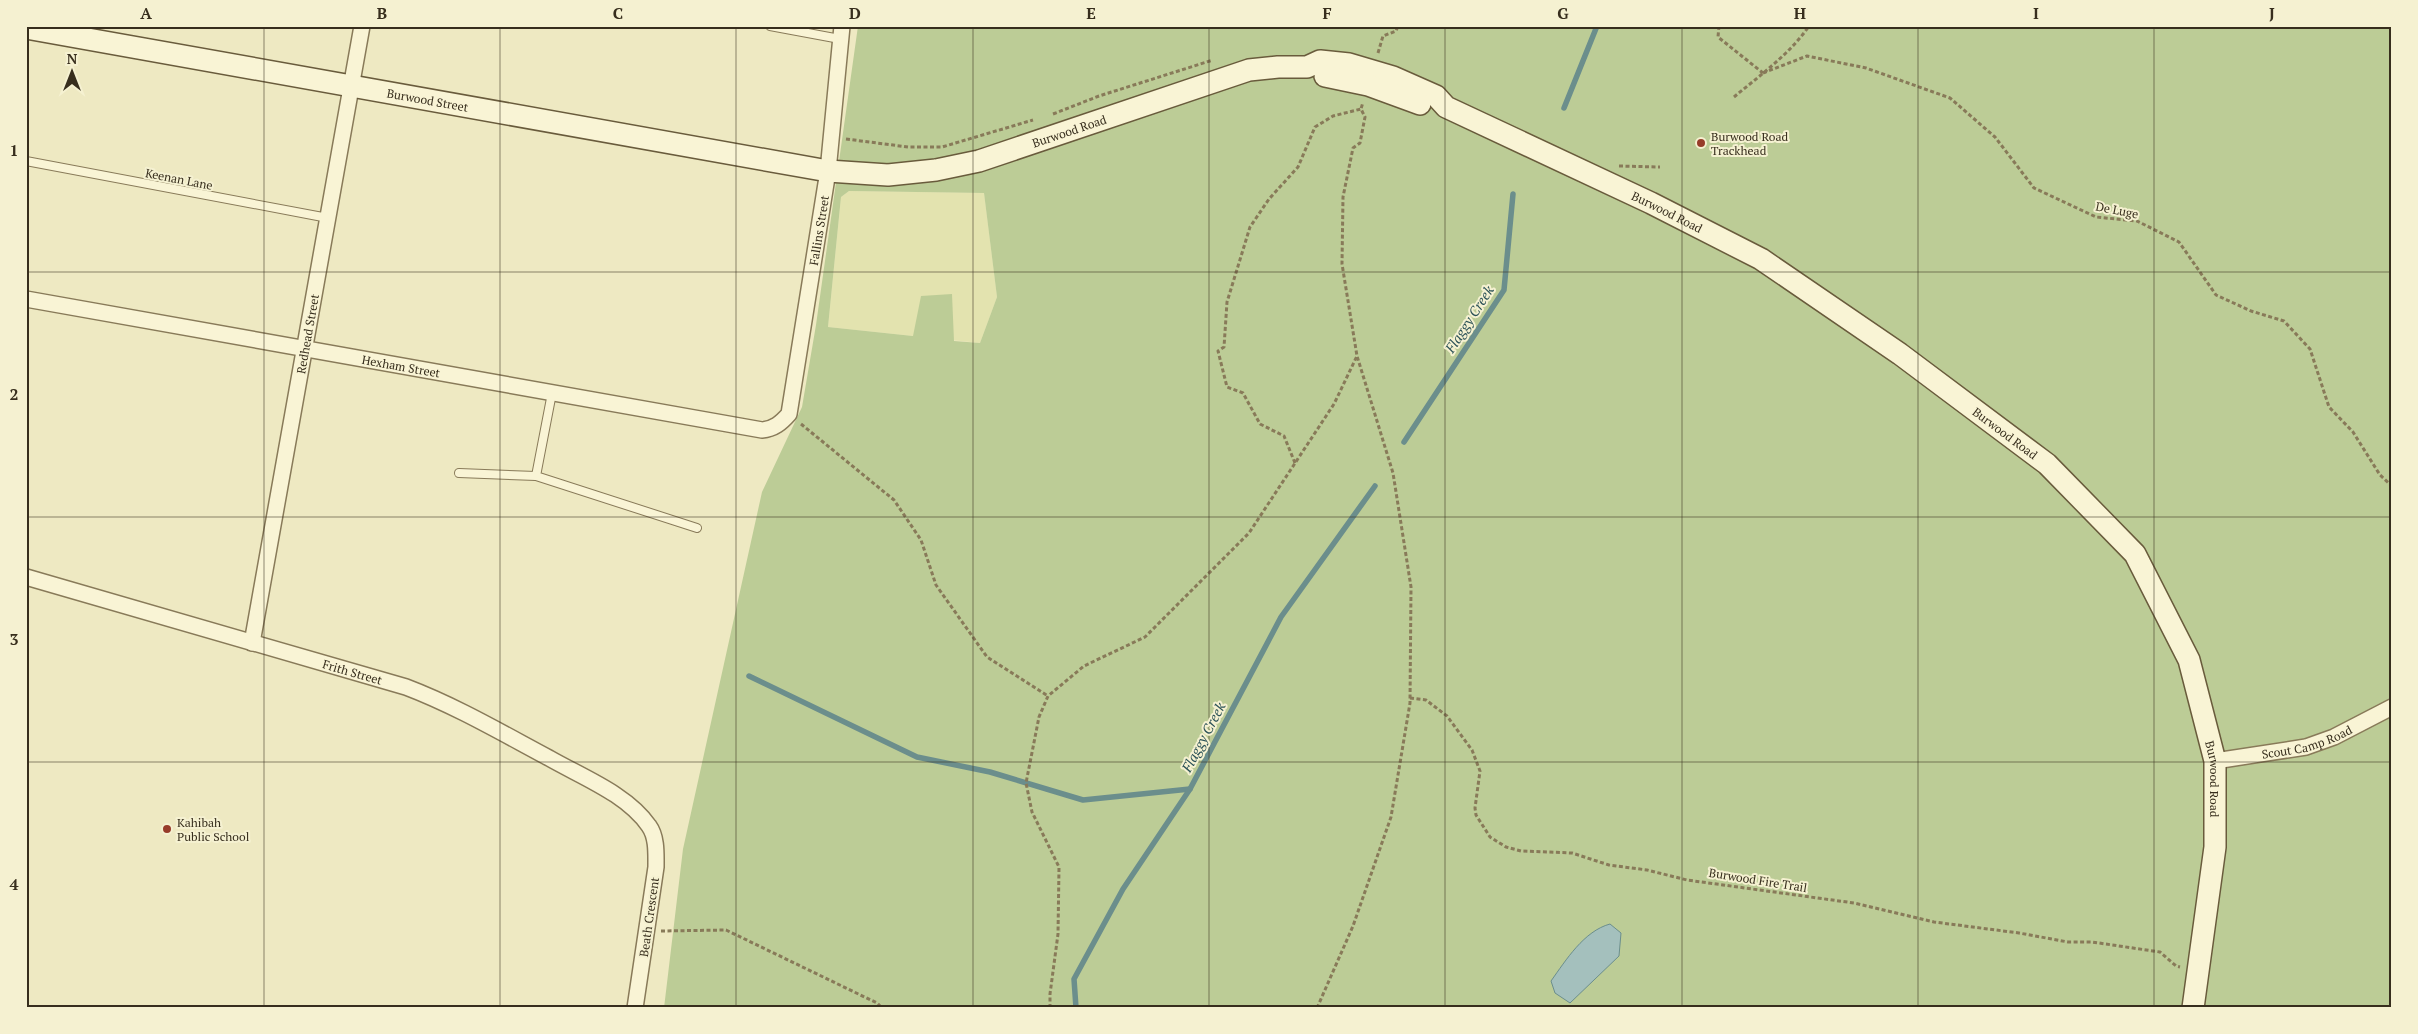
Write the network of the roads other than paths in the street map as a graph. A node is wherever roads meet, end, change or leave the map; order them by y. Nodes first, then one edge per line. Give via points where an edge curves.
1 (362, 26) edge
2 (770, 26) edge
3 (26, 28) edge
4 (841, 33) edge
5 (351, 86) junction
6 (26, 162) edge
7 (828, 171) junction
8 (328, 218) junction
9 (26, 299) edge
10 (305, 350) junction
11 (552, 393) junction
12 (776, 426) joint
13 (459, 473) dead end
14 (536, 476) junction
15 (697, 528) dead end
16 (26, 577) edge
17 (252, 643) junction
18 (2392, 706) edge
19 (2215, 761) junction
20 (650, 827) joint
21 (635, 1008) edge
22 (2192, 1008) edge

1 - 5 street, Redhead Street
2 - 4 lane
3 - 5 main road, Burwood Street
4 - 7 street, Fallins Street
5 - 7 main road, Burwood Street
5 - 8 street, Redhead Street
6 - 8 lane, Keenan Lane
7 - 12 street, Fallins Street via 789,414
7 - 19 main road, Burwood Road via 888,175 936,170 979,161 1249,70 1307,68 1320,61 1372,65 1436,96 1446,107 1762,258 1900,354 2048,464 2135,554 2189,660
8 - 10 street, Redhead Street
9 - 10 street, Hexham Street
10 - 11 street, Hexham Street
10 - 17 street, Redhead Street
11 - 12 street, Hexham Street via 762,430
11 - 14 lane
13 - 14 lane
14 - 15 lane
16 - 17 street, Frith Street
17 - 20 street, Frith Street via 406,687 444,702 608,791 632,807
18 - 19 street, Scout Camp Road via 2334,737 2306,747
19 - 22 main road, Burwood Road via 2215,848
20 - 21 street, Beath Crescent via 656,847 656,867

